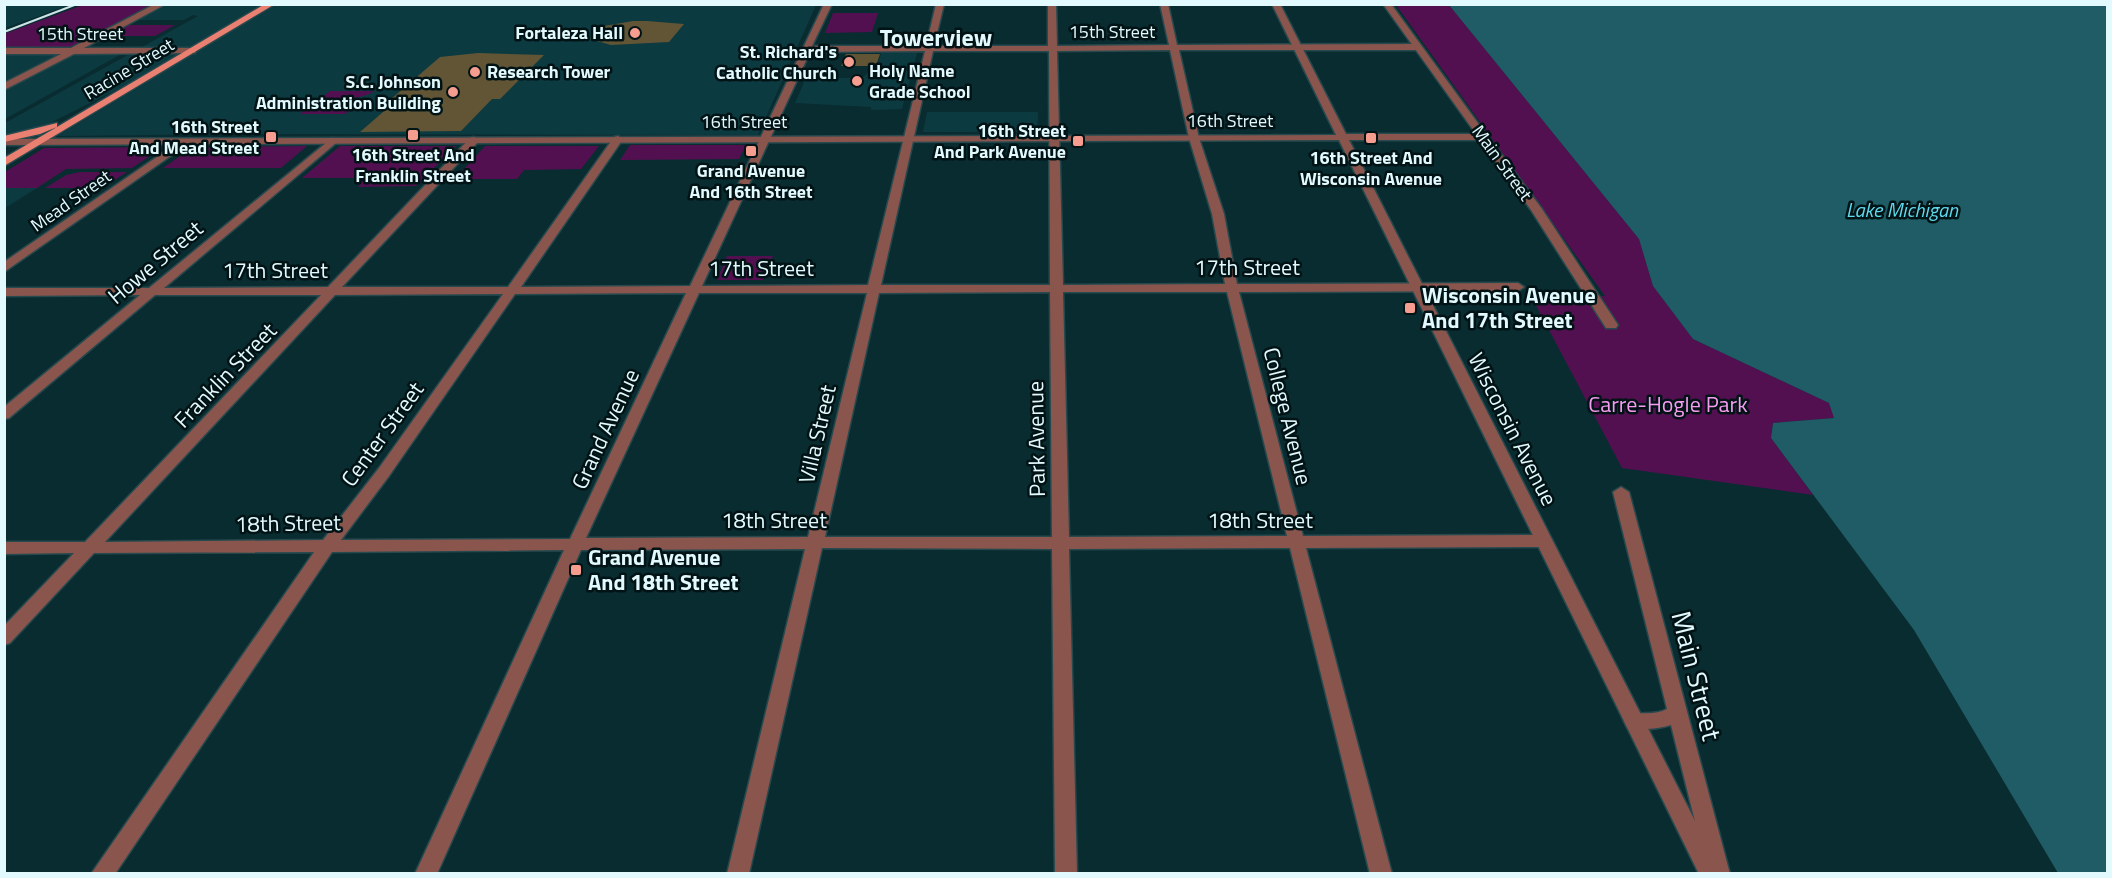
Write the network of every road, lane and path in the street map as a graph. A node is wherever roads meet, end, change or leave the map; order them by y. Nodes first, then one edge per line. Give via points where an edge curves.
1 (162, 4) edge
2 (271, 4) edge
3 (828, 4) edge
4 (940, 4) edge
5 (1052, 4) edge
6 (1164, 4) edge
7 (1276, 4) edge
8 (1387, 4) edge
9 (1417, 47) junction
10 (1053, 48) junction
11 (1175, 48) junction
12 (1298, 48) junction
13 (807, 49) junction
14 (930, 49) junction
15 (4, 51) edge
16 (73, 51) junction
17 (192, 51) junction
18 (4, 87) edge
19 (116, 96) junction
20 (1342, 137) junction
21 (1483, 137) junction
22 (908, 138) junction
23 (1054, 138) junction
24 (1194, 138) junction
25 (618, 139) junction
26 (764, 139) junction
27 (4, 140) edge
28 (474, 140) junction
29 (40, 141) junction
30 (187, 141) junction
31 (332, 141) junction
32 (4, 163) edge
33 (4, 268) edge
34 (1417, 287) junction
35 (1518, 287) dead end
36 (873, 288) junction
37 (1232, 288) junction
38 (1056, 289) junction
39 (511, 290) junction
40 (694, 290) junction
41 (333, 291) junction
42 (4, 292) edge
43 (152, 292) junction
44 (1611, 325) dead end
45 (4, 415) edge
46 (1621, 492) dead end
47 (1544, 541) junction
48 (815, 542) junction
49 (1297, 542) junction
50 (1061, 543) junction
51 (328, 545) junction
52 (575, 545) junction
53 (90, 547) junction
54 (4, 548) edge
55 (4, 638) edge
56 (1677, 711) junction
57 (1634, 721) junction
58 (102, 873) edge
59 (426, 873) edge
60 (738, 873) edge
61 (1066, 873) edge
62 (1380, 873) edge
63 (1711, 873) edge
64 (1719, 873) edge

1 - 16 street
2 - 17 main road, Racine Street
3 - 13 street, Grand Avenue
4 - 14 street, Villa Street
5 - 10 street, Park Avenue
6 - 11 street, College Avenue
7 - 12 street, Wisconsin Avenue
8 - 9 street, Main Street
9 - 12 street, 15th Street
9 - 21 street, Main Street
10 - 11 street, 15th Street
10 - 14 street, 15th Street
10 - 23 street, Park Avenue
11 - 12 street, 15th Street
11 - 24 street, College Avenue
12 - 20 street, Wisconsin Avenue
13 - 14 street, 15th Street
13 - 26 street, Grand Avenue
14 - 22 street, Villa Street
15 - 16 street, 15th Street
16 - 17 street, 15th Street
16 - 18 street
17 - 19 main road, Racine Street
19 - 27 main road via 43,130
19 - 29 main road, Racine Street
20 - 21 street, 16th Street
20 - 24 street, 16th Street
20 - 34 street, Wisconsin Avenue
21 - 44 street, Main Street via 1536,209
22 - 23 street, 16th Street
22 - 26 street, 16th Street
22 - 36 street, Villa Street
23 - 24 street, 16th Street
23 - 38 street, Park Avenue
24 - 37 street, College Avenue via 1218,214
25 - 26 street, 16th Street
25 - 28 street, 16th Street
25 - 39 street, Center Street
26 - 40 street, Grand Avenue
27 - 29 street, 16th Street
28 - 31 street, 16th Street
28 - 41 street, Franklin Street
29 - 30 street, 16th Street
29 - 32 main road, Racine Street
30 - 31 street, 16th Street
30 - 33 street, Mead Street
31 - 43 street, Howe Street
34 - 35 street, 17th Street
34 - 37 street, 17th Street
34 - 47 street, Wisconsin Avenue
36 - 38 street, 17th Street
36 - 40 street, 17th Street
36 - 48 street, Villa Street
37 - 38 street, 17th Street
37 - 49 street, College Avenue
38 - 50 street, Park Avenue
39 - 40 street, 17th Street
39 - 41 street, 17th Street
39 - 51 street, Center Street
40 - 52 street, Grand Avenue
41 - 43 street, 17th Street
41 - 53 street, Franklin Street
42 - 43 street, 17th Street
43 - 45 street, Howe Street
46 - 56 street, Main Street
47 - 49 street, 18th Street
47 - 57 street, Wisconsin Avenue
48 - 50 street, 18th Street
48 - 52 street, 18th Street
48 - 60 street, Villa Street
49 - 50 street, 18th Street
49 - 62 street, College Avenue
50 - 61 street, Park Avenue
51 - 52 street, 18th Street
51 - 53 street, 18th Street
51 - 58 street, Center Street
52 - 59 street, Grand Avenue
53 - 54 street, 18th Street
53 - 55 street, Franklin Street
56 - 57 street via 1664,719
56 - 64 street, Main Street
57 - 63 street, Wisconsin Avenue

